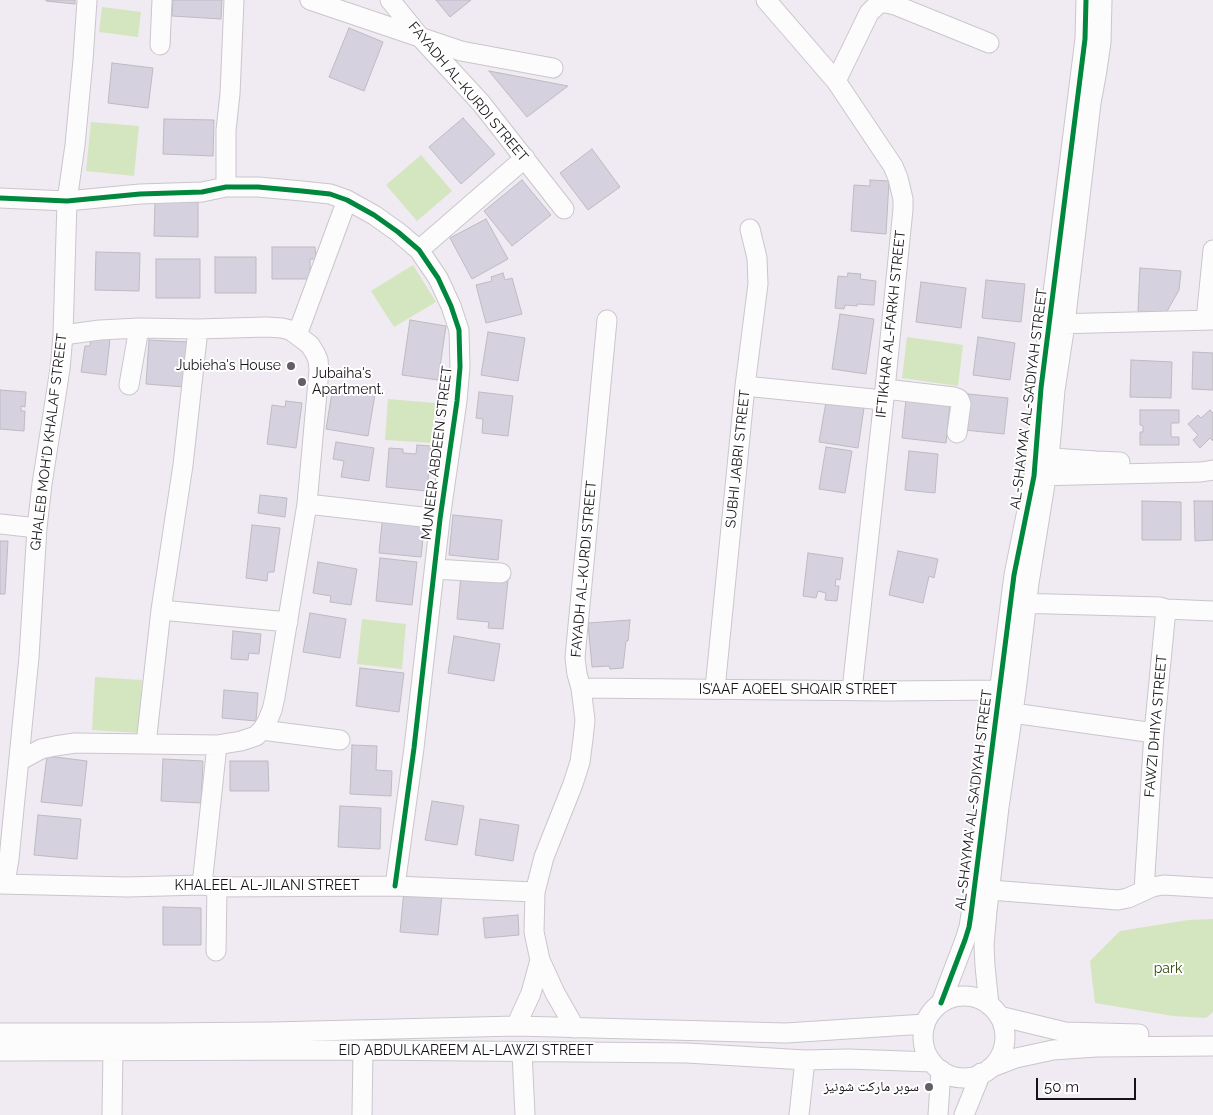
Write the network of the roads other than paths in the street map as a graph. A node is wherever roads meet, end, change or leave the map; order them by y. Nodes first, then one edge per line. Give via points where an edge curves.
1 (88, 0) edge
2 (162, 0) edge
3 (234, 0) edge
4 (310, 0) edge
5 (390, 0) edge
6 (766, 0) edge
7 (1086, 0) edge
8 (1102, 0) edge
9 (420, 37) junction
10 (989, 43) dead end
11 (160, 45) dead end
12 (553, 68) dead end
13 (836, 81) junction
14 (525, 158) junction
15 (226, 187) junction
16 (0, 198) edge
17 (347, 200) junction
18 (67, 201) junction
19 (564, 209) dead end
20 (750, 229) dead end
21 (419, 250) junction
22 (1213, 250) edge
23 (607, 320) dead end
24 (1210, 320) edge
25 (1058, 324) junction
26 (139, 328) junction
27 (198, 329) junction
28 (63, 335) junction
29 (298, 335) junction
30 (129, 385) dead end
31 (745, 386) junction
32 (884, 395) junction
33 (958, 433) dead end
34 (1213, 464) edge
35 (1041, 467) junction
36 (1213, 470) edge
37 (307, 504) junction
38 (440, 519) junction
39 (0, 524) edge
40 (37, 528) junction
41 (435, 569) junction
42 (501, 573) dead end
43 (1018, 603) junction
44 (1166, 609) junction
45 (161, 610) junction
46 (1213, 611) edge
47 (288, 622) junction
48 (581, 688) junction
49 (715, 690) junction
50 (852, 690) junction
51 (1007, 691) junction
52 (1013, 712) junction
53 (262, 730) junction
54 (1154, 733) junction
55 (340, 740) dead end
56 (146, 744) junction
57 (217, 745) junction
58 (19, 761) junction
59 (3, 883) edge
60 (209, 886) junction
61 (395, 886) junction
62 (1213, 888) edge
63 (990, 890) junction
64 (1144, 890) junction
65 (535, 892) junction
66 (216, 951) dead end
67 (540, 960) junction
68 (941, 1003) junction
69 (994, 1011) junction
70 (925, 1024) junction
71 (516, 1026) junction
72 (575, 1028) junction
73 (0, 1033) edge
74 (1213, 1034) edge
75 (1213, 1046) edge
76 (362, 1050) junction
77 (0, 1051) edge
78 (113, 1051) junction
79 (522, 1052) junction
80 (805, 1060) junction
81 (936, 1066) junction
82 (985, 1071) junction
83 (112, 1115) edge
84 (362, 1115) edge
85 (525, 1115) edge
86 (799, 1115) edge
87 (938, 1115) edge
88 (964, 1115) edge

1 - 18 street, GHALEB MOH‘D KHALAF STREET
2 - 11 street
3 - 15 street
4 - 9 street
5 - 9 street, FAYADH AL-KURDI STREET
6 - 13 street, IFTIKHAR AL-FARKH STREET
7 - 25 street, AL-SHAYMA’ AL-SA’DIYAH STREET
8 - 25 street, AL-SHAYMA’ AL-SA’DIYAH STREET via 1100,42
9 - 12 street via 461,51
9 - 14 street, FAYADH AL-KURDI STREET
10 - 13 street via 895,6 877,4 869,13
13 - 32 street, IFTIKHAR AL-FARKH STREET via 893,166 903,199
14 - 19 street, FAYADH AL-KURDI STREET
14 - 21 street
15 - 17 street, MUNEER ABDEEN STREET via 330,194
15 - 18 street, MUNEER ABDEEN STREET via 202,192
16 - 18 street, MUNEER ABDEEN STREET
17 - 21 street, MUNEER ABDEEN STREET via 374,215
17 - 29 street
18 - 28 street, GHALEB MOH‘D KHALAF STREET
20 - 31 street, SUBHI JABRI STREET via 757,258 758,284
21 - 38 street, MUNEER ABDEEN STREET via 438,278 460,330 457,401
22 - 24 street
23 - 48 street, FAYADH AL-KURDI STREET via 576,647
24 - 25 street
25 - 35 street, AL-SHAYMA’ AL-SA’DIYAH STREET via 1055,390
26 - 27 street
26 - 28 street
26 - 30 street
27 - 29 street via 266,326 290,330
27 - 45 street via 183,465
28 - 40 street, GHALEB MOH‘D KHALAF STREET
29 - 37 street via 315,353 319,370
31 - 32 street
31 - 49 street, SUBHI JABRI STREET
32 - 33 street via 959,399
32 - 50 street, IFTIKHAR AL-FARKH STREET
34 - 35 street via 1203,461 1104,462
35 - 36 street
35 - 43 street, AL-SHAYMA’ AL-SA’DIYAH STREET via 1031,566
37 - 38 street
37 - 47 street
38 - 41 street, MUNEER ABDEEN STREET
39 - 40 street
40 - 58 street, GHALEB MOH‘D KHALAF STREET
41 - 42 street
41 - 61 street, MUNEER ABDEEN STREET
43 - 44 street
43 - 51 street, AL-SHAYMA’ AL-SA’DIYAH STREET
44 - 46 street
44 - 54 street, FAWZI DHIYA STREET
45 - 47 street
45 - 56 street
47 - 53 street via 272,710
48 - 49 street, IS’AAF AQEEL SHQAIR STREET
48 - 65 street, FAYADH AL-KURDI STREET via 584,720 580,762 544,857
49 - 50 street, IS’AAF AQEEL SHQAIR STREET
50 - 51 street, IS’AAF AQEEL SHQAIR STREET
51 - 52 street, AL-SHAYMA’ AL-SA’DIYAH STREET
51 - 68 street, AL-SHAYMA’ AL-SA’DIYAH STREET via 969,927
52 - 54 street
52 - 63 street, AL-SHAYMA’ AL-SA’DIYAH STREET
53 - 55 street
53 - 57 street via 250,739
54 - 64 street, FAWZI DHIYA STREET
56 - 57 street
56 - 58 street via 76,743 41,749
57 - 60 street
58 - 59 street, GHALEB MOH‘D KHALAF STREET
59 - 60 street, KHALEEL AL-JILANI STREET
60 - 61 street, KHALEEL AL-JILANI STREET
60 - 66 street
61 - 65 street, KHALEEL AL-JILANI STREET
62 - 64 street via 1164,885
63 - 64 street via 1118,900
63 - 69 street, AL-SHAYMA’ AL-SA’DIYAH STREET via 984,945
65 - 67 street, FAYADH AL-KURDI STREET via 534,932
67 - 71 street, FAYADH AL-KURDI STREET via 532,993
67 - 72 street, FAYADH AL-KURDI STREET via 554,993
68 - 69 street via 952,997 975,997
68 - 70 street via 930,1012
69 - 74 street via 1065,1032
69 - 82 street via 1004,1027 1005,1038 998,1060
70 - 72 street, EID ABDULKAREEM AL-LAWZI STREET via 786,1033
70 - 81 street via 925,1051
71 - 72 street, EID ABDULKAREEM AL-LAWZI STREET
71 - 73 street, EID ABDULKAREEM AL-LAWZI STREET
75 - 82 street via 1053,1050 1016,1058
76 - 78 street, EID ABDULKAREEM AL-LAWZI STREET
76 - 79 street, EID ABDULKAREEM AL-LAWZI STREET
76 - 84 street
77 - 78 street, EID ABDULKAREEM AL-LAWZI STREET
78 - 83 street
79 - 80 street, EID ABDULKAREEM AL-LAWZI STREET via 687,1053
79 - 85 street
80 - 81 street, EID ABDULKAREEM AL-LAWZI STREET via 848,1059
80 - 86 street
81 - 82 street via 960,1077 971,1077
81 - 87 street
82 - 88 street

